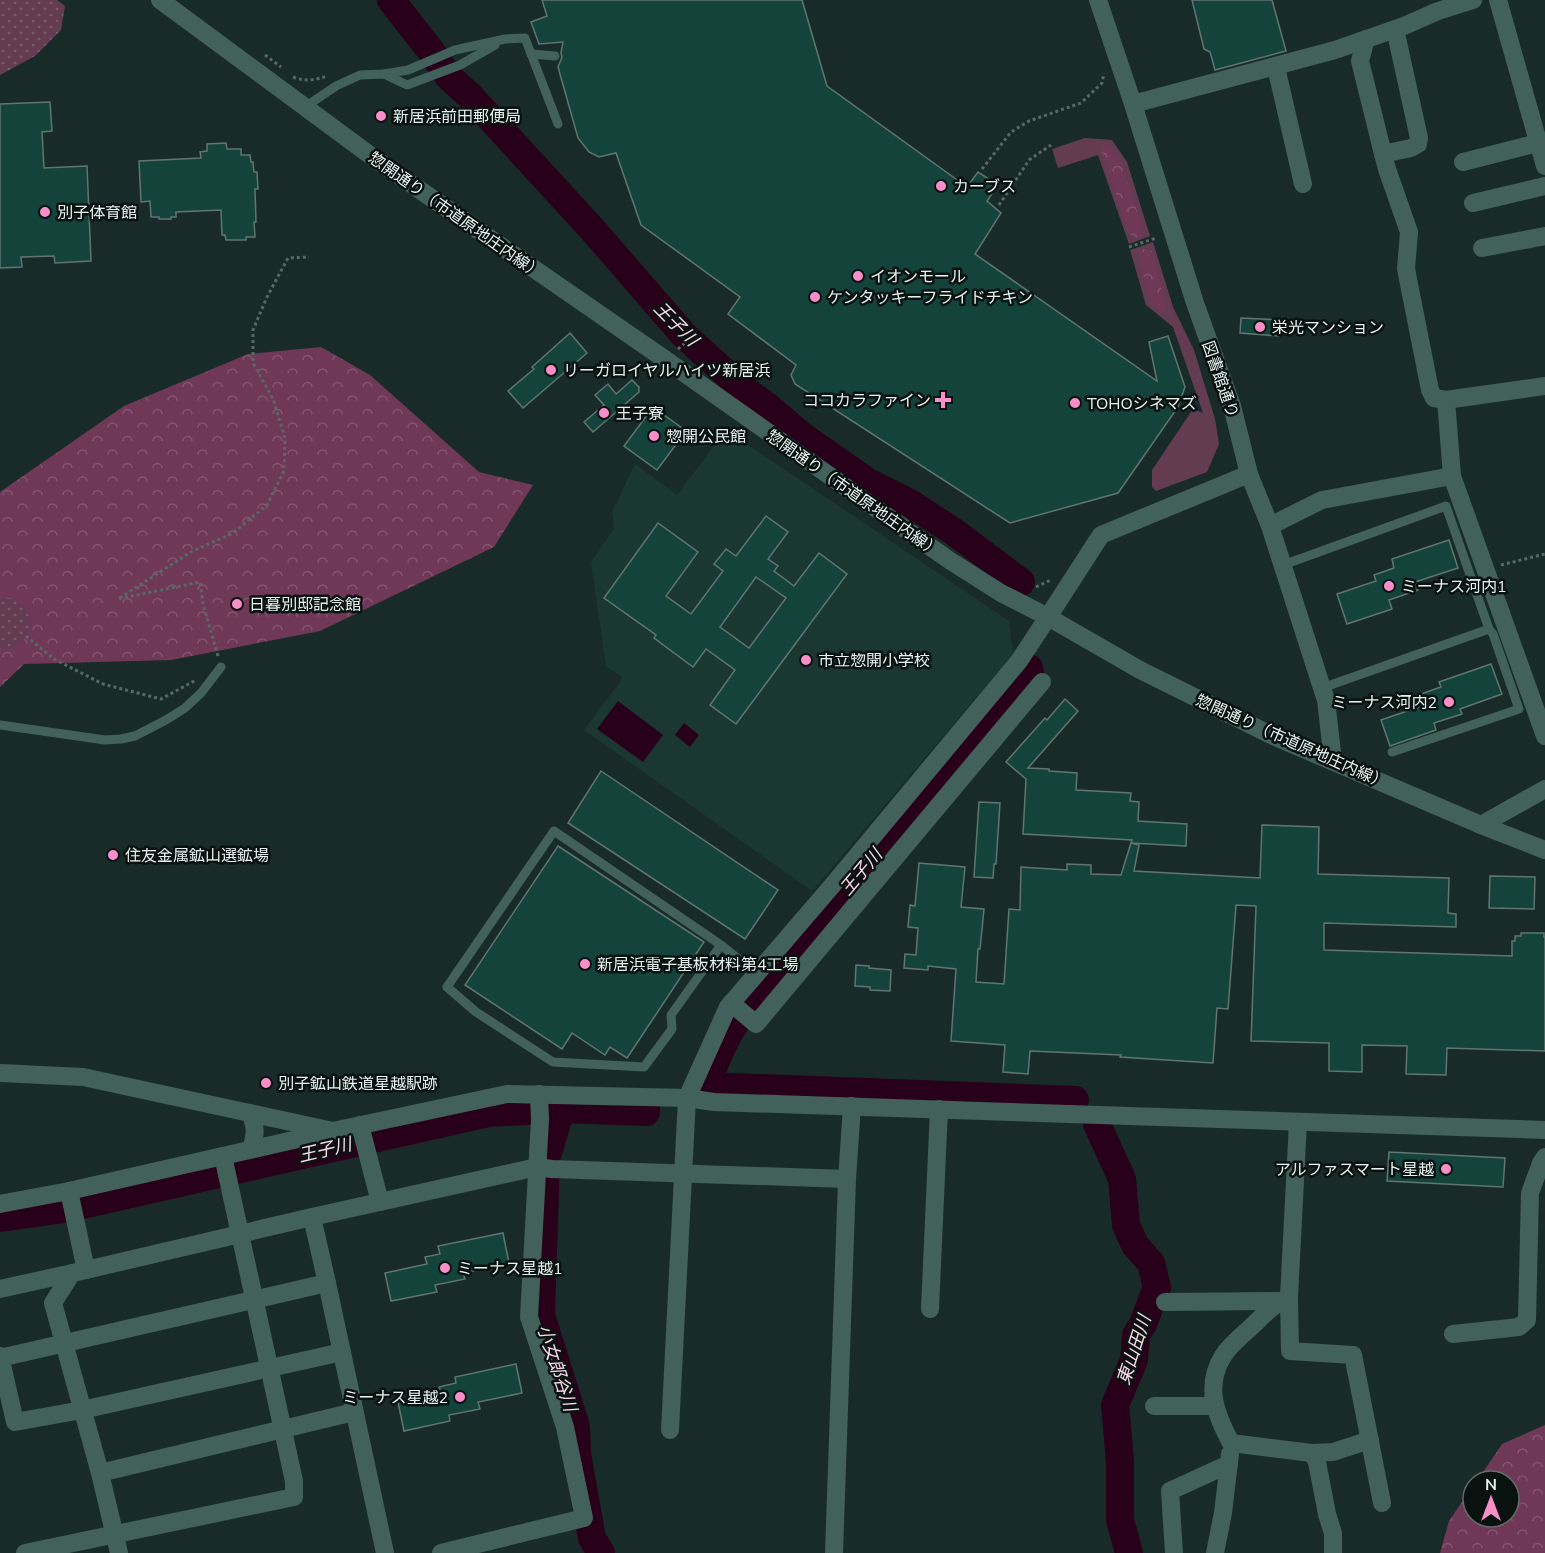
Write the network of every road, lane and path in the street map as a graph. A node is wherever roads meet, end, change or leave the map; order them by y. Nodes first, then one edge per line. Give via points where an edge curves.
1 (160, 0) edge
2 (1098, 0) edge
3 (1473, 0) edge
4 (1498, 0) edge
5 (1395, 29) junction
6 (505, 39) junction
7 (1366, 39) junction
8 (261, 53) dead end
9 (531, 54) junction
10 (555, 56) dead end
11 (1106, 67) dead end
12 (1276, 67) junction
13 (285, 70) dead end
14 (333, 73) dead end
15 (384, 74) junction
16 (293, 76) dead end
17 (1133, 104) junction
18 (305, 107) junction
19 (558, 124) dead end
20 (1538, 143) junction
21 (1051, 145) dead end
22 (1383, 154) junction
23 (1463, 162) dead end
24 (1545, 166) edge
25 (982, 169) dead end
26 (1303, 184) dead end
27 (1545, 186) edge
28 (1473, 203) dead end
29 (999, 205) dead end
30 (1545, 236) edge
31 (1156, 238) dead end
32 (1130, 247) dead end
33 (1482, 248) dead end
34 (309, 257) dead end
35 (697, 333) dead end
36 (681, 346) dead end
37 (1545, 386) edge
38 (1446, 400) junction
39 (1250, 474) junction
40 (1452, 476) junction
41 (1270, 526) junction
42 (1545, 554) edge
43 (1282, 565) junction
44 (1485, 569) junction
45 (1048, 617) junction
46 (1489, 629) junction
47 (26, 636) dead end
48 (221, 667) junction
49 (1042, 682) dead end
50 (1322, 688) junction
51 (0, 725) edge
52 (1545, 736) edge
53 (1392, 752) dead end
54 (1333, 761) junction
55 (1545, 789) edge
56 (1481, 825) junction
57 (1545, 850) edge
58 (721, 945) junction
59 (756, 973) junction
60 (731, 1004) junction
61 (0, 1073) edge
62 (539, 1097) junction
63 (687, 1098) junction
64 (852, 1106) junction
65 (939, 1109) junction
66 (250, 1113) junction
67 (1298, 1122) junction
68 (361, 1128) junction
69 (333, 1131) junction
70 (1545, 1131) edge
71 (251, 1149) junction
72 (223, 1156) junction
73 (1545, 1157) edge
74 (544, 1168) junction
75 (683, 1173) junction
76 (847, 1179) junction
77 (70, 1192) junction
78 (380, 1202) junction
79 (0, 1204) edge
80 (312, 1217) junction
81 (240, 1233) junction
82 (79, 1272) junction
83 (327, 1283) junction
84 (0, 1289) edge
85 (1285, 1299) junction
86 (255, 1300) junction
87 (1165, 1302) dead end
88 (930, 1309) dead end
89 (1453, 1334) dead end
90 (63, 1343) junction
91 (342, 1352) junction
92 (0, 1357) edge
93 (270, 1368) junction
94 (1215, 1406) junction
95 (1154, 1407) dead end
96 (82, 1410) junction
97 (354, 1412) junction
98 (7, 1424) edge
99 (284, 1429) junction
100 (670, 1430) dead end
101 (1370, 1440) junction
102 (1232, 1443) junction
103 (1312, 1453) junction
104 (1229, 1464) junction
105 (100, 1473) junction
106 (1382, 1503) dead end
107 (114, 1534) junction
108 (25, 1553) edge
109 (119, 1553) edge
110 (385, 1553) edge
111 (441, 1553) edge
112 (834, 1553) edge
113 (1174, 1553) edge
114 (1215, 1553) edge
115 (1333, 1553) edge

1 - 18 street, 惣開通り（市道原地庄内線）
2 - 17 street, 図書館通り
3 - 5 street
4 - 20 street
5 - 7 street
5 - 22 street via 1419,138 1411,148
6 - 9 lane via 525,38
6 - 15 lane via 454,50 408,70
6 - 15 lane via 460,65 407,85
7 - 12 street
7 - 22 street via 1360,61
8 - 13 path
9 - 10 lane
9 - 19 lane
11 - 25 path via 1102,83 1080,103 1029,121 1011,132
12 - 17 street
12 - 26 street
14 - 16 path via 312,81
15 - 18 lane via 360,75
17 - 39 street, 図書館通り via 1195,303 1232,406
18 - 45 street, 惣開通り（市道原地庄内線） via 949,560
20 - 23 street
20 - 24 street
21 - 29 path via 1029,160
22 - 38 street via 1409,232 1406,269 1430,390 1434,398
27 - 28 street
30 - 33 street
31 - 32 path
34 - 48 path via 288,258 253,330 253,363 273,399 285,438 284,471 267,505 233,533 190,552 118,599 200,582
35 - 36 path
37 - 38 street
38 - 40 street
39 - 41 street, 図書館通り
39 - 45 street via 1101,535
40 - 41 street via 1322,500
40 - 44 street
41 - 43 street, 図書館通り
42 - 44 path
43 - 46 lane via 1446,506
43 - 50 street, 図書館通り
44 - 52 street
45 - 54 street, 惣開通り（市道原地庄内線） via 1140,670
45 - 59 street via 1019,661
46 - 50 lane
46 - 53 lane via 1519,709
47 - 48 path via 54,659 103,684 161,699
48 - 51 lane via 185,708 150,729 121,740
49 - 60 street via 756,1024
50 - 54 street, 図書館通り
54 - 56 street, 惣開通り（市道原地庄内線）
55 - 56 street
56 - 57 street, 惣開通り（市道原地庄内線）
58 - 58 lane via 671,1015 672,1029 644,1067 553,1062 447,987 554,831
58 - 59 lane
59 - 60 street
60 - 63 street
61 - 66 street via 83,1077
62 - 63 street
62 - 68 street via 507,1094
62 - 74 street
63 - 64 street
63 - 75 street
64 - 65 street
64 - 76 street
65 - 67 street
65 - 88 street
66 - 69 street
66 - 71 street via 255,1124
67 - 70 street
67 - 85 street
68 - 69 street
68 - 78 street
69 - 71 street
71 - 72 street
72 - 77 street
72 - 81 street
73 - 89 street via 1530,1193 1527,1320 1519,1327
74 - 75 street
74 - 78 street
74 - 111 street via 529,1317 565,1427 584,1518
75 - 76 street
75 - 100 street
76 - 112 street
77 - 79 street
77 - 82 street
78 - 80 street
80 - 81 street
80 - 83 street
81 - 82 street
81 - 86 street
82 - 84 street
82 - 90 street via 53,1303
83 - 86 street
83 - 91 street
85 - 87 street
85 - 94 street via 1224,1354 1216,1370
85 - 101 street via 1290,1351 1353,1355
86 - 90 street
86 - 93 street
90 - 92 street
90 - 96 street
91 - 93 street
91 - 97 street
92 - 98 street
93 - 96 street
93 - 99 street
94 - 95 street
94 - 102 street
96 - 98 street
96 - 105 street
97 - 99 street
97 - 110 street
99 - 105 street
99 - 107 street via 294,1497
101 - 103 street via 1333,1452
101 - 106 street
102 - 103 street
102 - 104 street
103 - 115 street via 1333,1533
104 - 113 street via 1170,1491
104 - 114 street
105 - 107 street
107 - 108 street
107 - 109 street

